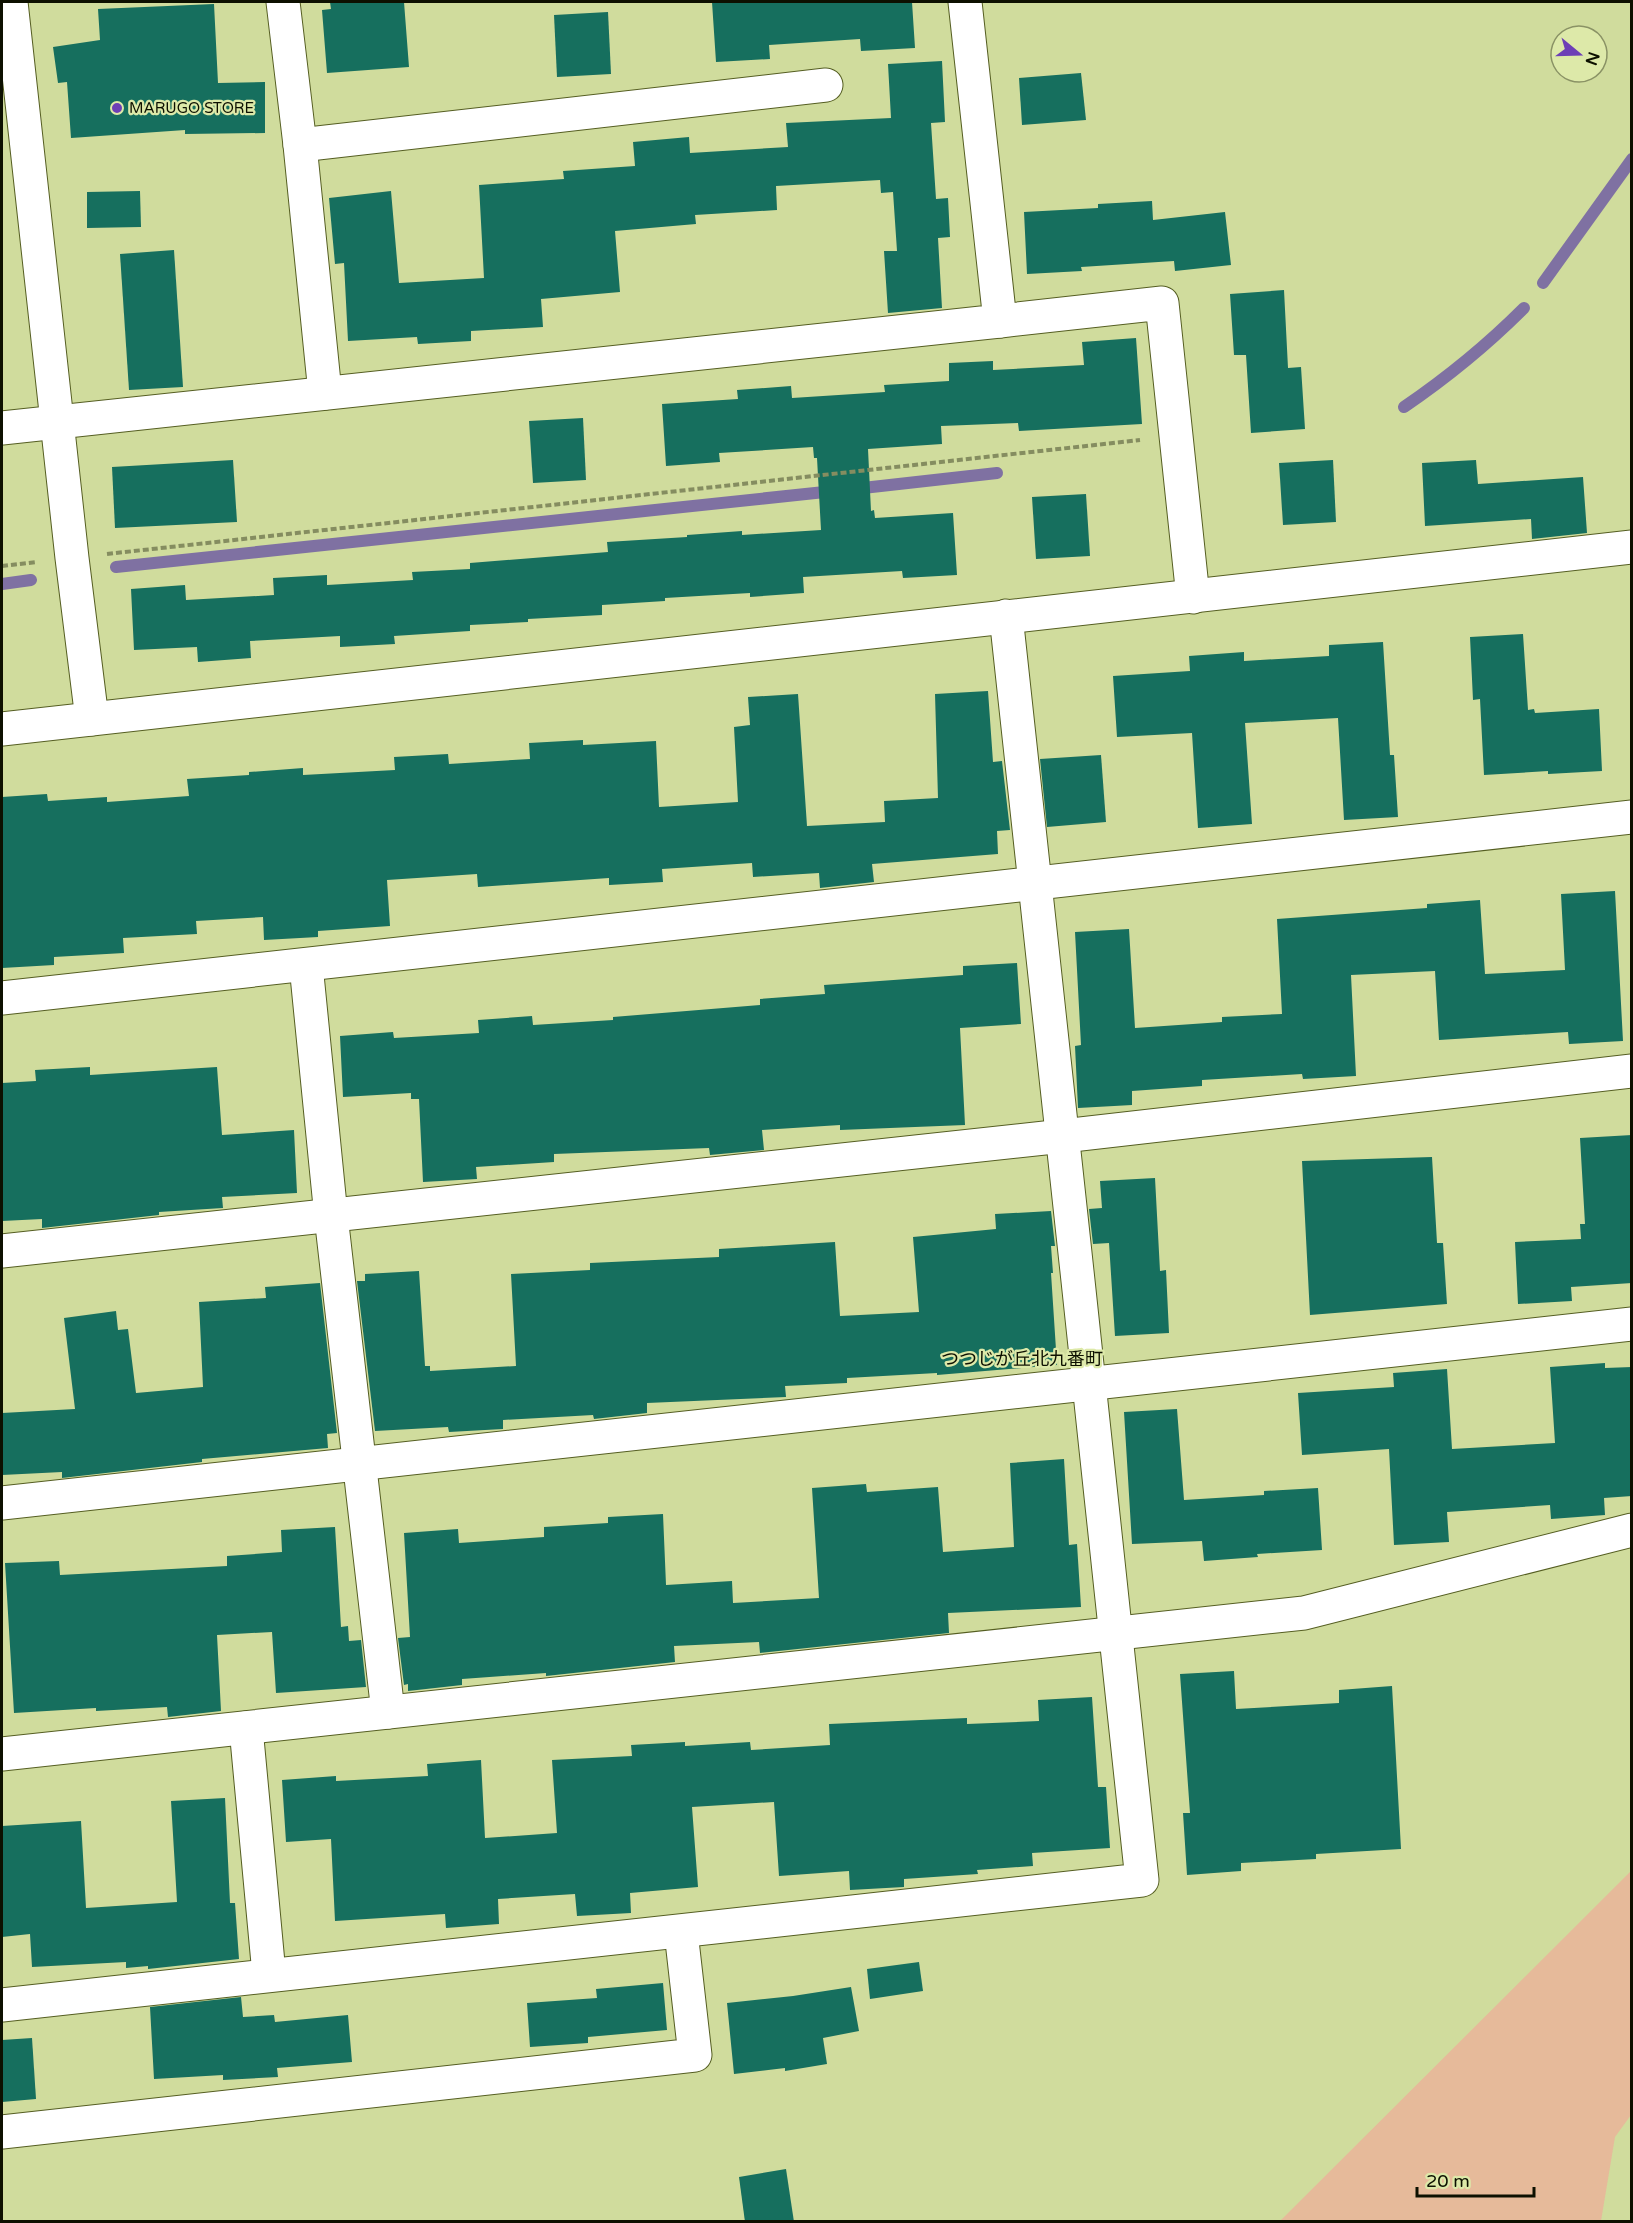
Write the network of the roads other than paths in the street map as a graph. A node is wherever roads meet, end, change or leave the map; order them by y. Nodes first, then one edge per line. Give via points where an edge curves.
1 (11, 2) edge
2 (283, 2) edge
3 (965, 2) edge
4 (826, 85) dead end
5 (300, 145) junction
6 (1000, 321) junction
7 (325, 393) junction
8 (57, 422) junction
9 (2, 429) edge
10 (1632, 547) edge
11 (1193, 597) junction
12 (1006, 616) junction
13 (92, 719) junction
14 (2, 729) edge
15 (1632, 817) edge
16 (1033, 884) junction
17 (306, 965) junction
18 (2, 998) edge
19 (1632, 1071) edge
20 (1063, 1136) junction
21 (331, 1216) junction
22 (2, 1251) edge
23 (1632, 1324) edge
24 (1090, 1383) junction
25 (359, 1465) junction
26 (2, 1503) edge
27 (1632, 1530) edge
28 (1118, 1634) junction
29 (388, 1712) junction
30 (246, 1728) junction
31 (2, 1754) edge
32 (681, 1932) junction
33 (269, 1974) junction
34 (2, 2005) edge
35 (2, 2132) edge

1 - 8 street
2 - 5 street
3 - 6 street
4 - 5 street
5 - 7 street
6 - 7 street
6 - 11 street via 1162,303
7 - 8 street
8 - 9 street
8 - 13 street
10 - 11 street
11 - 12 street
12 - 13 street
12 - 16 street
13 - 14 street
15 - 16 street
16 - 17 street
16 - 20 street
17 - 18 street
17 - 21 street
19 - 20 street
20 - 21 street
20 - 24 street
21 - 22 street
21 - 25 street
23 - 24 street
24 - 25 street
24 - 28 street
25 - 26 street
25 - 29 street
27 - 28 street via 1304,1613
28 - 29 street
28 - 32 street via 1142,1880
29 - 30 street
30 - 31 street
30 - 33 street
32 - 33 street
32 - 35 street via 695,2055
33 - 34 street

